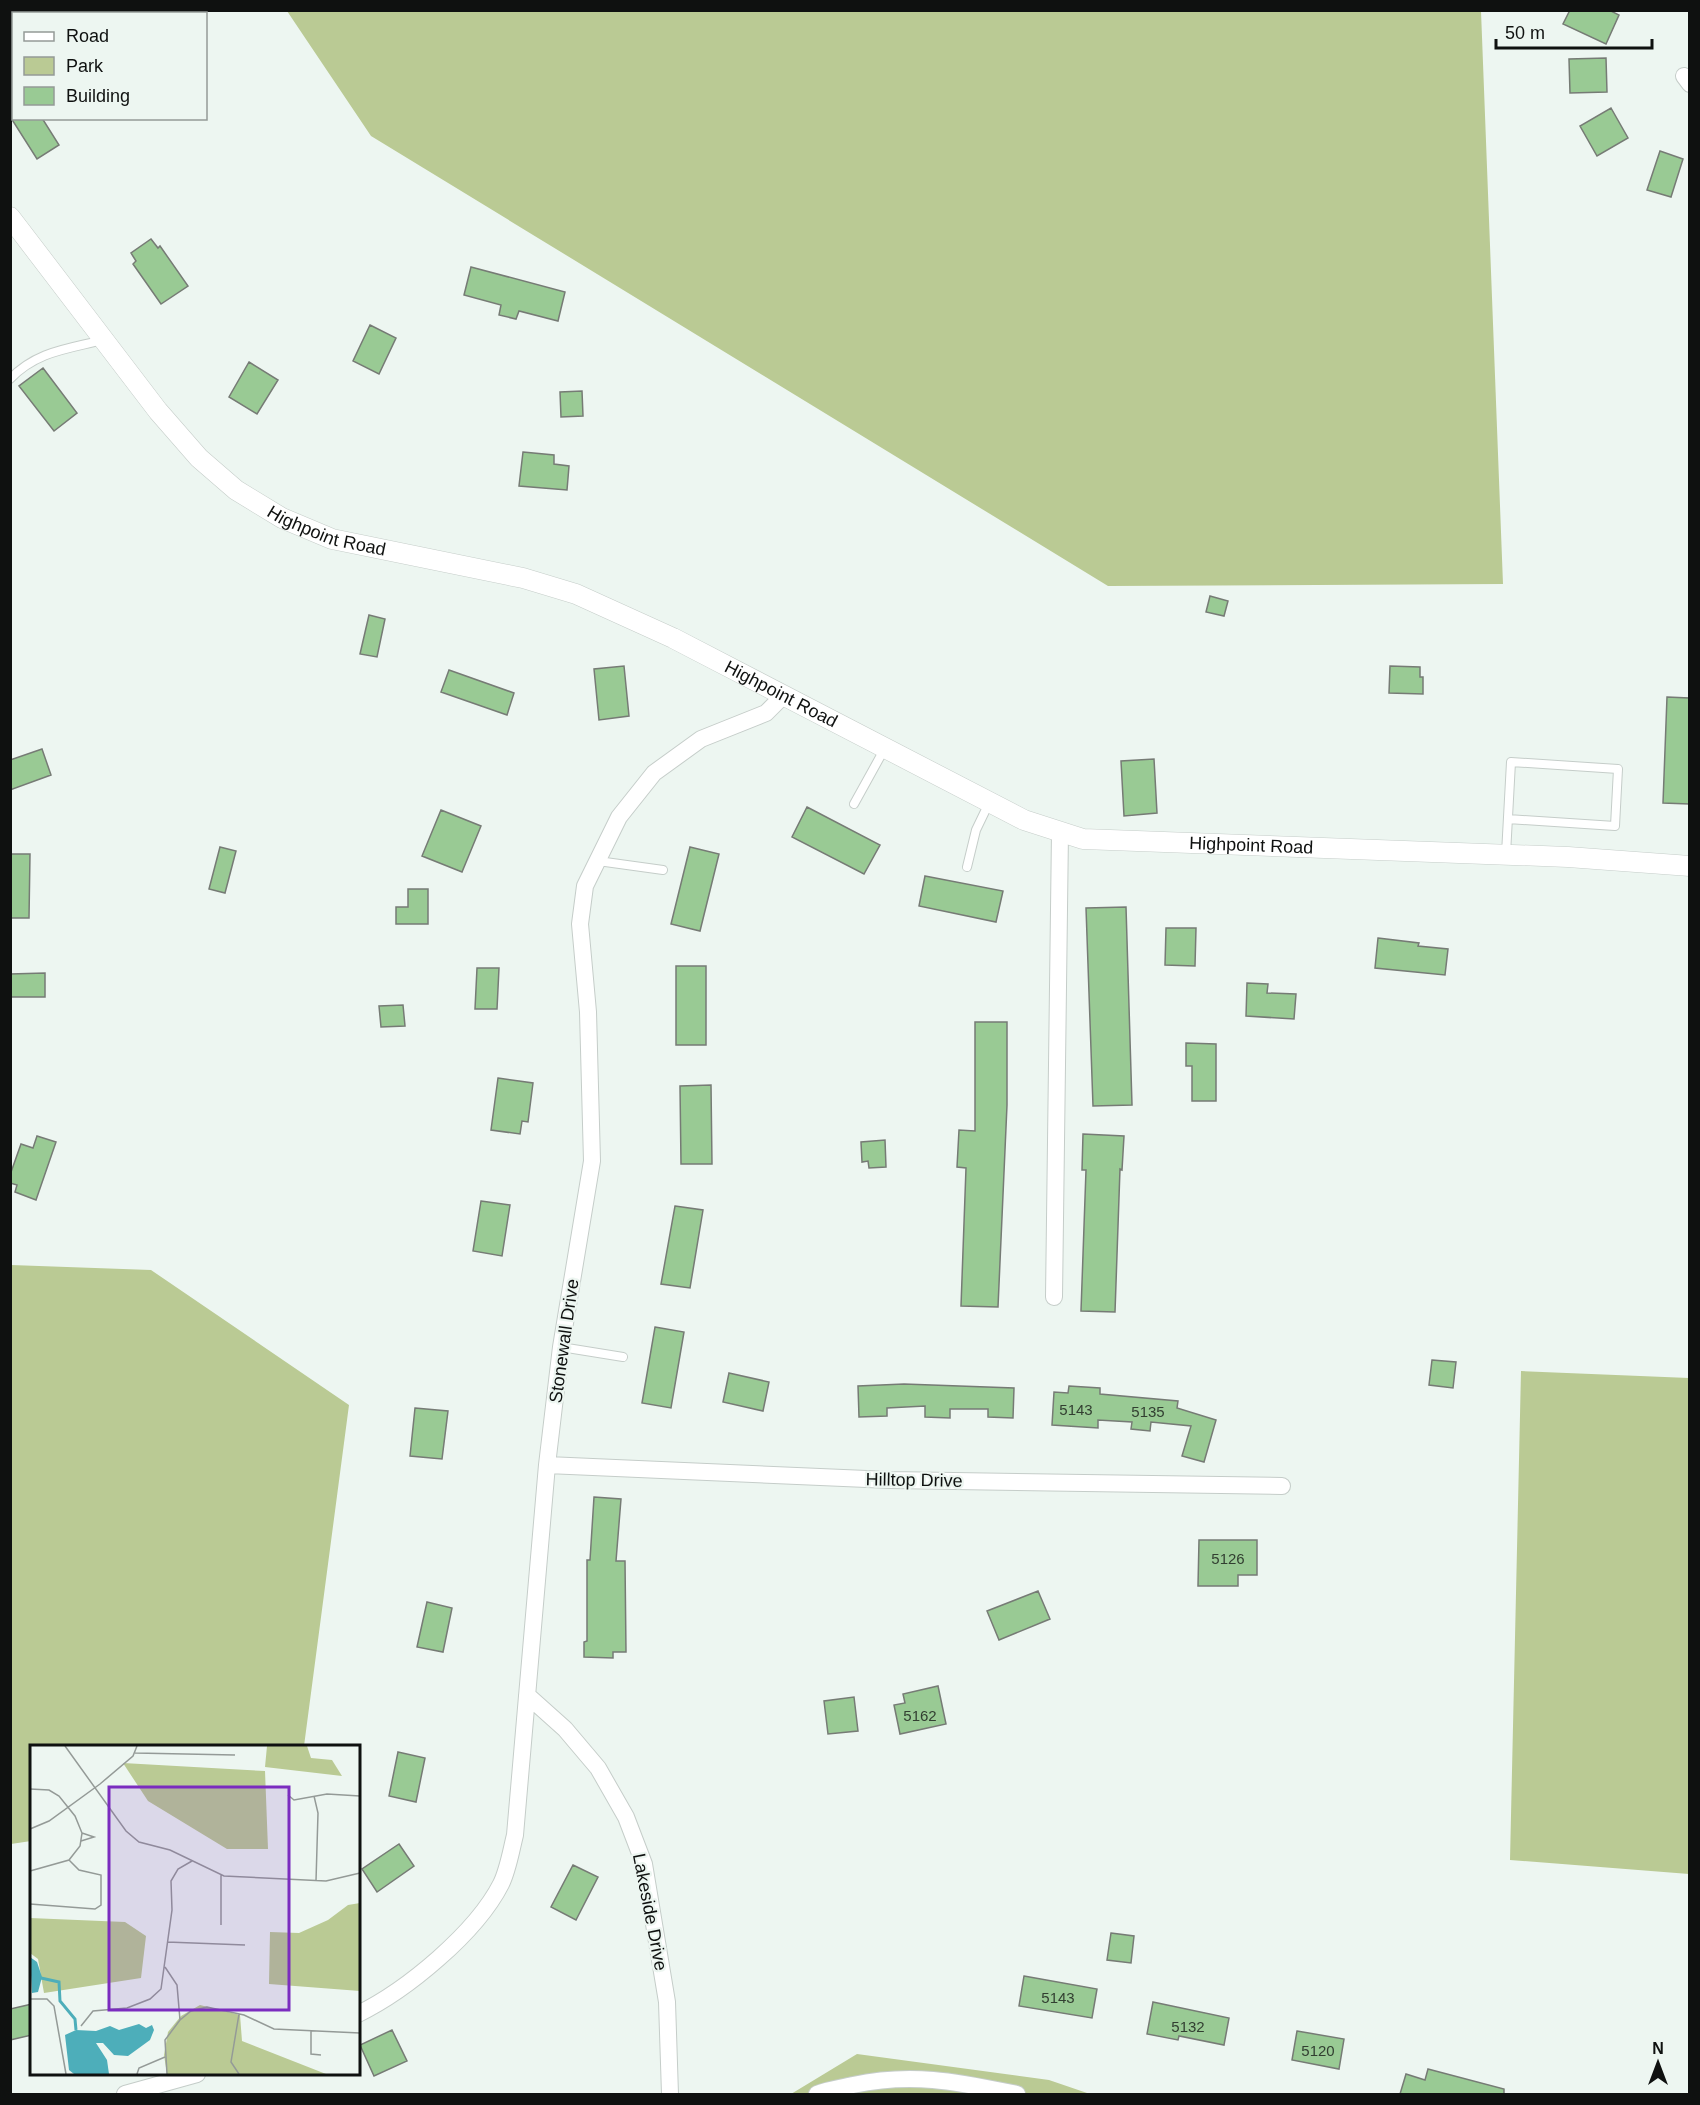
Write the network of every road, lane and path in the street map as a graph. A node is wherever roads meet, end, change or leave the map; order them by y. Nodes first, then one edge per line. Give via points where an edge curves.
1 (10, 217) edge
2 (104, 340) junction
3 (10, 379) edge
4 (784, 695) junction
5 (886, 748) junction
6 (990, 802) junction
7 (854, 804) dead end
8 (1508, 819) junction
9 (1060, 832) junction
10 (1506, 855) junction
11 (598, 861) junction
12 (1689, 866) edge
13 (967, 867) dead end
14 (663, 870) dead end
15 (1054, 1298) dead end
16 (561, 1347) junction
17 (623, 1357) dead end
18 (547, 1465) junction
19 (1282, 1486) dead end
20 (527, 1695) junction
21 (360, 2013) edge
22 (190, 2075) edge
23 (125, 2094) edge
24 (670, 2094) edge
25 (817, 2094) edge
26 (1017, 2094) edge

1 - 2 street, Highpoint Road
2 - 3 lane via 48,354 24,365
2 - 4 street, Highpoint Road via 199,458 236,490 282,518 332,538 523,578 576,594 674,638
4 - 5 street, Highpoint Road
4 - 11 street, Stonewall Drive via 766,713 701,738 654,773 620,817
5 - 6 street, Highpoint Road
5 - 7 lane
6 - 9 street, Highpoint Road via 1024,820
6 - 13 lane via 976,830
8 - 8 lane via 1511,762 1618,769 1615,826
8 - 10 lane
9 - 10 street, Highpoint Road via 1083,839
9 - 15 street
10 - 12 street, Highpoint Road
11 - 14 lane
11 - 16 street, Stonewall Drive via 585,886 580,924 588,1012 592,1161
16 - 17 lane
16 - 18 street, Stonewall Drive
18 - 19 street, Hilltop Drive via 890,1480
18 - 20 street, Stonewall Drive
20 - 21 street, Stonewall Drive via 515,1835 502,1882 472,1926 418,1976 383,2002
20 - 24 street, Lakeside Drive via 565,1729 598,1768 626,1817 644,1864 668,2002
22 - 23 street
25 - 26 street via 881,2079 919,2078

